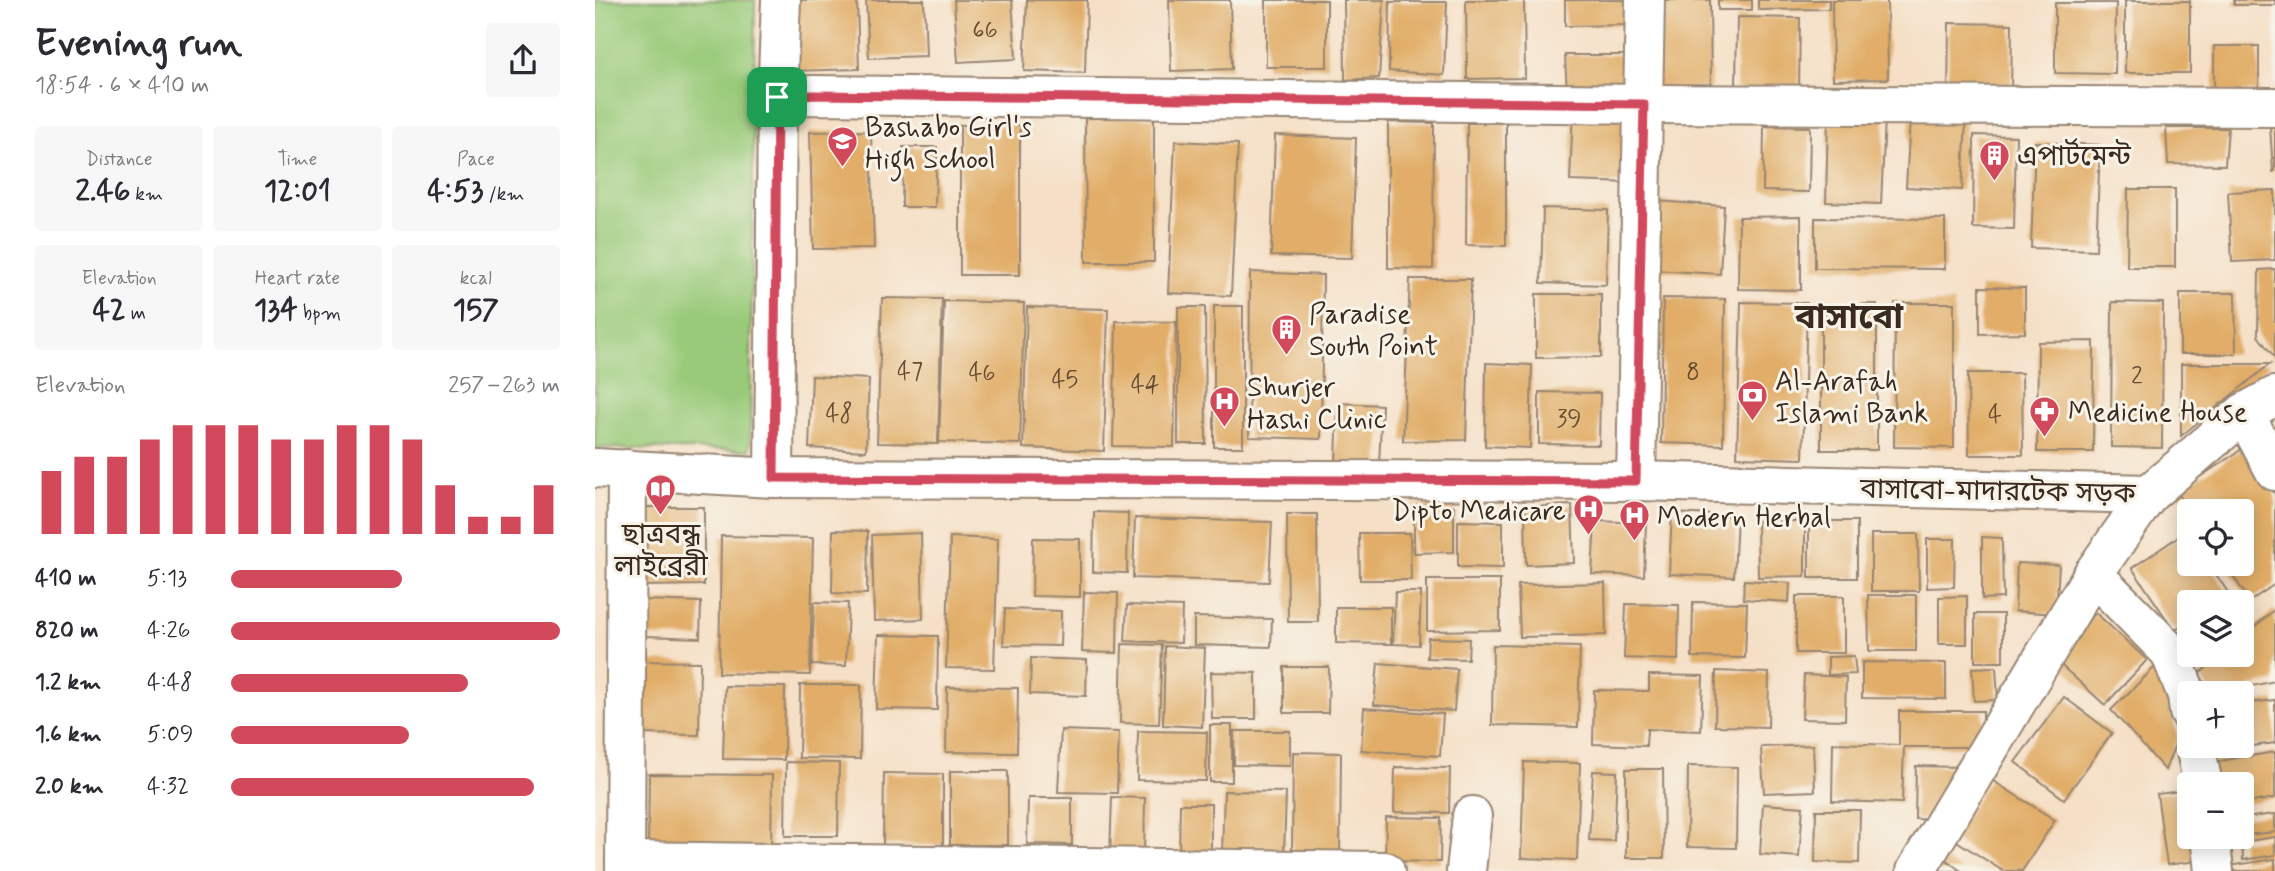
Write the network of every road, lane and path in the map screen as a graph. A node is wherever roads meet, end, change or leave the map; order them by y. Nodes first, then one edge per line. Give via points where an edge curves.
1 (781, 0) edge
2 (1645, 0) edge
3 (777, 97) junction
4 (1644, 104) junction
5 (2275, 107) edge
6 (2259, 405) edge
7 (611, 469) edge
8 (2275, 471) edge
9 (774, 478) junction
10 (1636, 481) junction
11 (2149, 494) junction
12 (2093, 574) junction
13 (2181, 681) edge
14 (610, 709) edge
15 (1472, 816) dead end
16 (2211, 849) edge
17 (625, 866) edge
18 (1385, 871) edge
19 (1466, 871) edge
20 (1916, 871) edge
21 (2214, 871) edge

1 - 3 street
2 - 4 street
3 - 4 street
3 - 9 street
4 - 5 street
4 - 10 street
6 - 8 street
6 - 11 street, বাসাবো-মাদারটেক সড়ক
7 - 9 street, বাসাবো-মাদারটেক সড়ক
7 - 14 street
9 - 10 street, বাসাবো-মাদারটেক সড়ক
10 - 11 street, বাসাবো-মাদারটেক সড়ক
11 - 12 street
12 - 13 street via 2170,652
12 - 20 street
14 - 17 street
15 - 19 street
16 - 21 street
17 - 18 street

